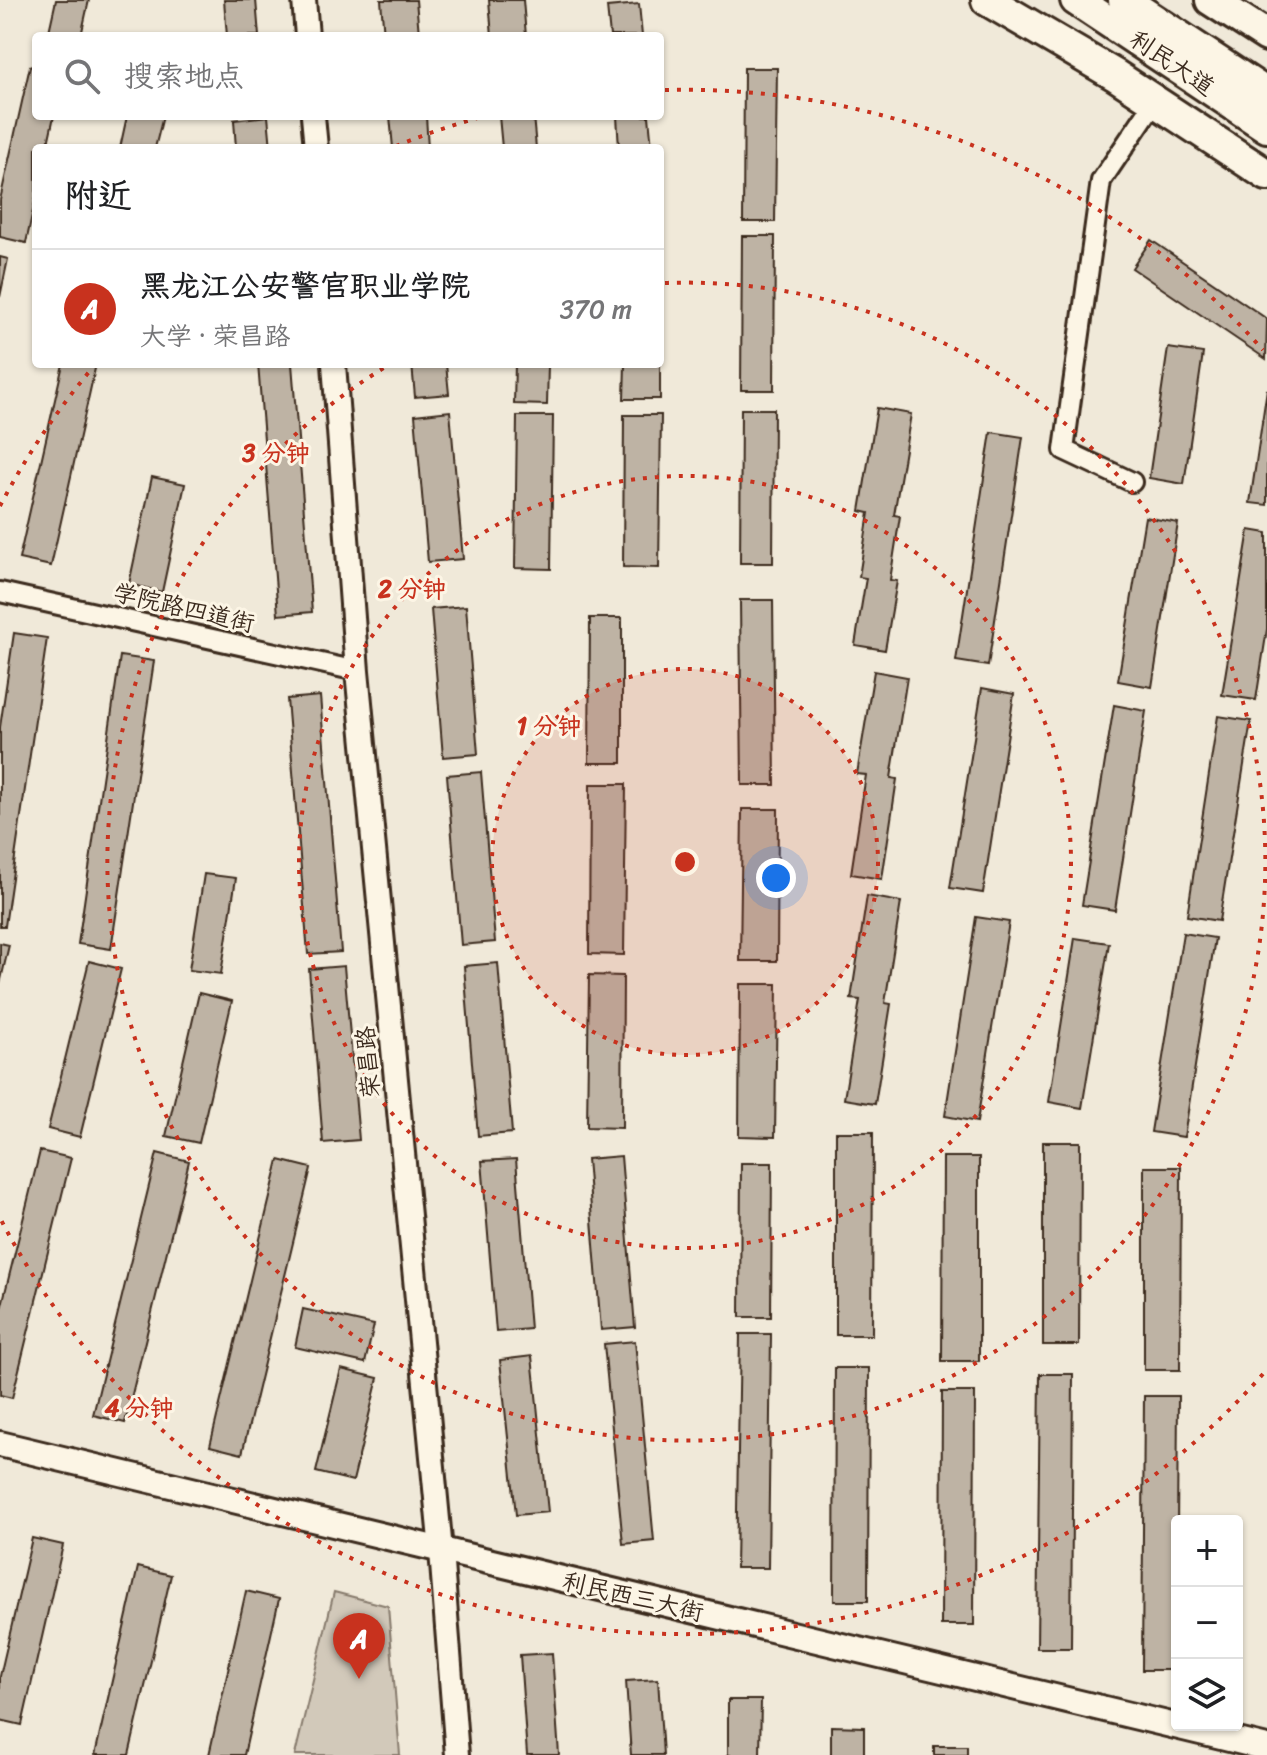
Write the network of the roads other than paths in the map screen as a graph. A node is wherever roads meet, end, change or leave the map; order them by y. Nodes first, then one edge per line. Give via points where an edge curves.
1 (304, 0) edge
2 (987, 0) edge
3 (1076, 0) edge
4 (1124, 0) edge
5 (1211, 0) edge
6 (307, 32) edge
7 (1267, 36) edge
8 (1267, 94) edge
9 (1155, 101) junction
10 (313, 120) edge
11 (1267, 127) edge
12 (316, 144) edge
13 (1267, 175) edge
14 (334, 368) edge
15 (1132, 482) dead end
16 (0, 592) edge
17 (357, 671) junction
18 (0, 1444) edge
19 (0, 1457) edge
20 (441, 1556) junction
21 (1267, 1748) edge
22 (457, 1755) edge
23 (1260, 1755) edge

1 - 6 street
2 - 9 highway
3 - 11 highway, 利民大道
4 - 8 highway, 利民大道
5 - 7 highway
9 - 13 highway
9 - 15 street via 1101,181 1064,450
10 - 12 street
14 - 17 street, 荣昌路
16 - 17 street, 学院路四道街
17 - 20 street, 荣昌路
18 - 20 main road, 利民西三大街
19 - 20 main road, 利民西三大街
20 - 21 main road, 利民西三大街
20 - 22 street, 荣昌路
20 - 23 main road, 利民西三大街

